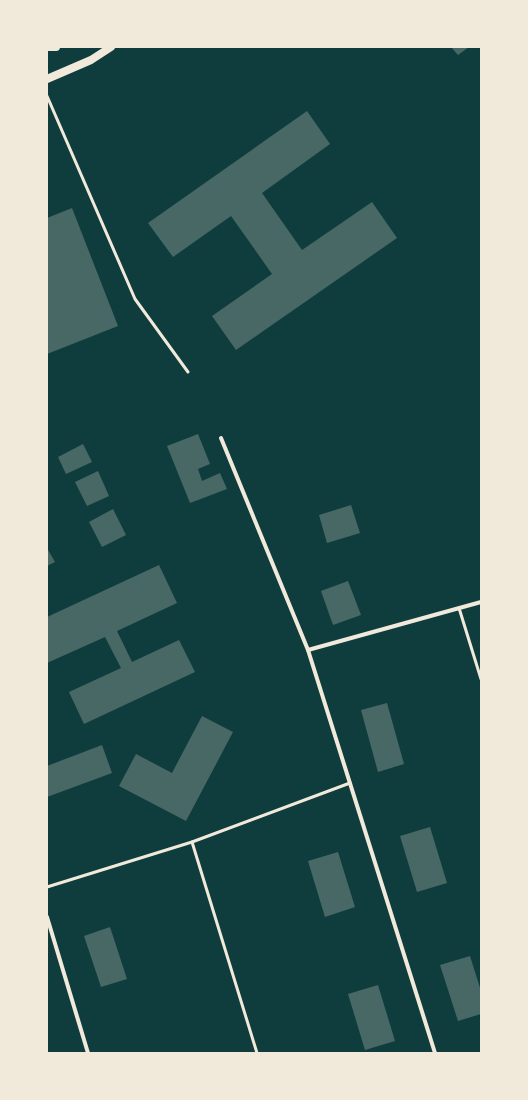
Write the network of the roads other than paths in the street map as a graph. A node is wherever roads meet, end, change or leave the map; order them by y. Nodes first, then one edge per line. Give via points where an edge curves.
1 (56, 47) edge
2 (111, 47) edge
3 (47, 48) edge
4 (47, 79) edge
5 (47, 96) edge
6 (188, 372) dead end
7 (221, 438) dead end
8 (481, 602) edge
9 (459, 608) junction
10 (308, 650) junction
11 (481, 679) edge
12 (350, 783) junction
13 (192, 842) junction
14 (47, 887) edge
15 (47, 917) edge
16 (88, 1053) edge
17 (257, 1053) edge
18 (435, 1053) edge

1 - 3 main road
2 - 4 main road via 91,60
5 - 6 lane via 135,299
7 - 10 street
8 - 9 street
9 - 10 street
9 - 11 lane
10 - 12 street
12 - 13 lane
12 - 18 street
13 - 14 lane
13 - 17 lane
15 - 16 street

